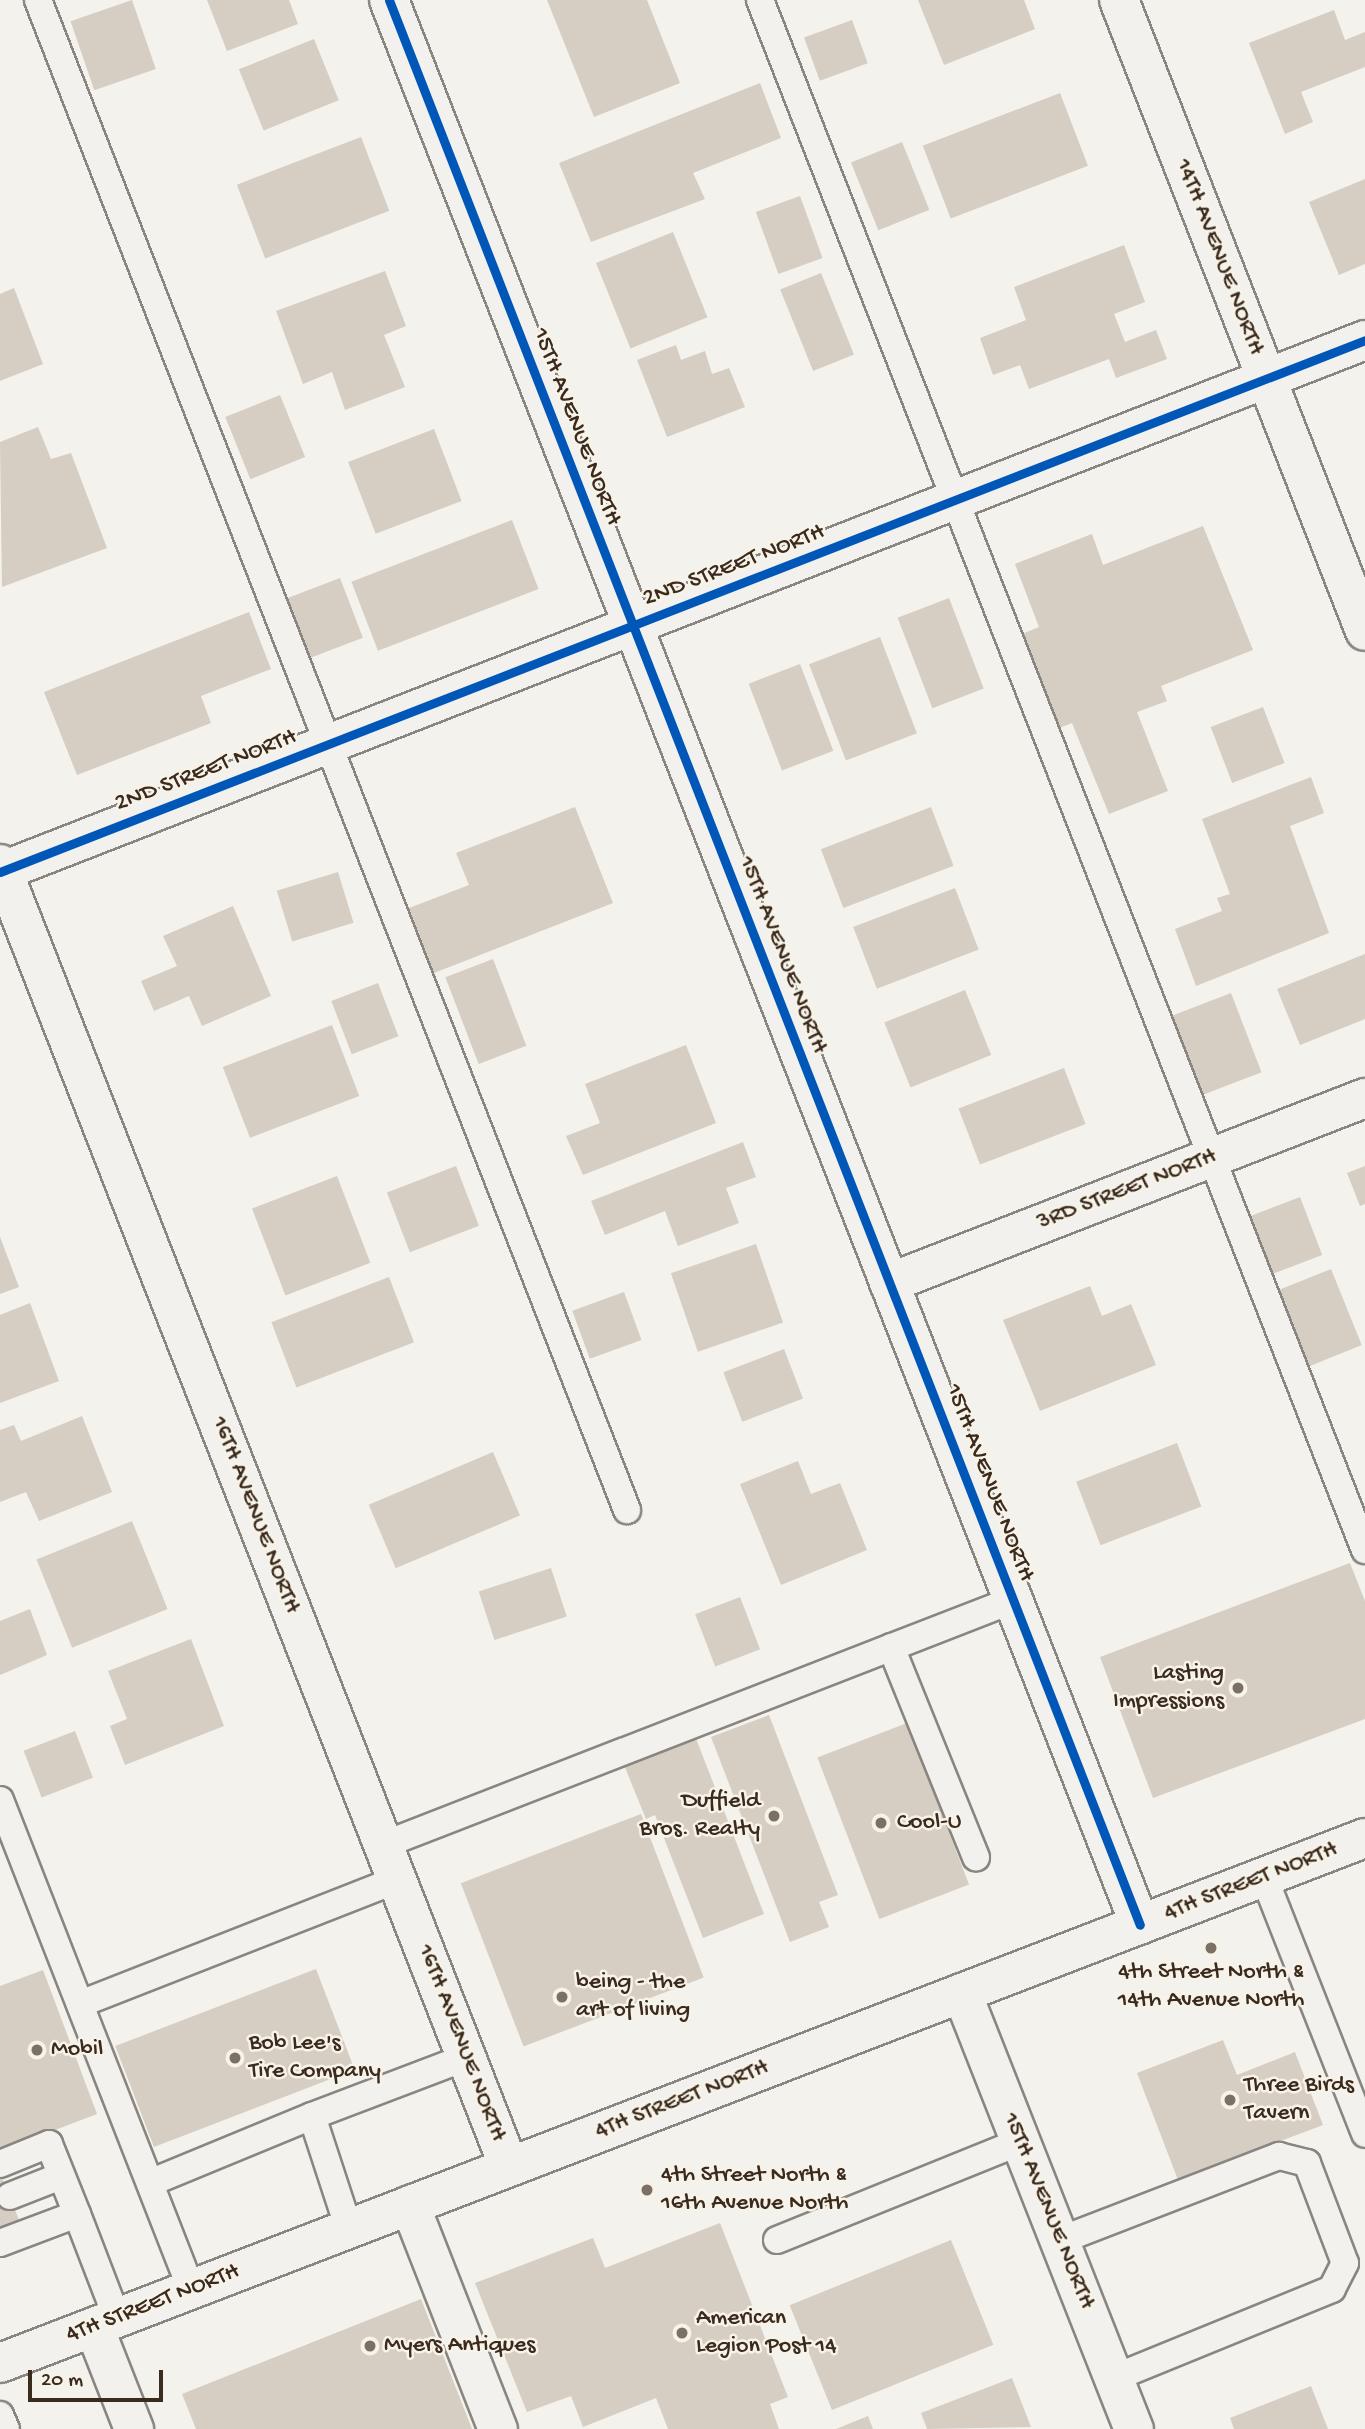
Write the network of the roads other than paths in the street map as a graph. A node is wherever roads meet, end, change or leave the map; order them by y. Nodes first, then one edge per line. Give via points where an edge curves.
1 (38, 0) edge
2 (389, 0) edge
3 (760, 0) edge
4 (1119, 0) edge
5 (1365, 340) edge
6 (1267, 378) junction
7 (956, 500) junction
8 (633, 626) junction
9 (1365, 631) edge
10 (328, 744) junction
11 (1, 869) edge
12 (1365, 1098) edge
13 (1212, 1157) junction
14 (889, 1283) junction
15 (627, 1510) dead end
16 (1365, 1550) edge
17 (1013, 1600) junction
18 (891, 1647) junction
19 (0, 1800) edge
20 (1365, 1838) edge
21 (383, 1845) junction
22 (976, 1857) dead end
23 (1264, 1877) junction
24 (397, 1880) junction
25 (1140, 1924) junction
26 (962, 1993) junction
27 (80, 2004) junction
28 (467, 2057) junction
29 (312, 2116) junction
30 (1365, 2134) edge
31 (1020, 2142) junction
32 (0, 2164) edge
33 (509, 2167) junction
34 (61, 2176) junction
35 (152, 2182) junction
36 (10, 2196) dead end
37 (410, 2205) junction
38 (77, 2214) junction
39 (349, 2229) junction
40 (777, 2240) dead end
41 (1061, 2240) junction
42 (0, 2243) edge
43 (191, 2289) junction
44 (106, 2322) junction
45 (0, 2363) edge
46 (1114, 2378) junction
47 (0, 2415) edge
48 (6, 2429) edge
49 (134, 2429) edge
50 (498, 2429) edge
51 (1134, 2429) edge

1 - 10 lane
2 - 8 street, 15TH AVENUE NORTH
3 - 7 lane
4 - 6 street, 14TH AVENUE NORTH
5 - 6 street, 2ND STREET NORTH
6 - 7 street, 2ND STREET NORTH
6 - 9 street, 14TH AVENUE NORTH
7 - 8 street, 2ND STREET NORTH
7 - 13 lane
8 - 10 street, 2ND STREET NORTH
8 - 14 street, 15TH AVENUE NORTH
10 - 11 street, 2ND STREET NORTH
10 - 15 lane
11 - 21 street, 16TH AVENUE NORTH
12 - 13 street, 3RD STREET NORTH
13 - 14 street, 3RD STREET NORTH
13 - 16 lane
14 - 17 street, 15TH AVENUE NORTH
17 - 18 lane
17 - 25 street, 15TH AVENUE NORTH
18 - 21 lane
18 - 22 lane
19 - 27 lane
20 - 23 street, 4TH STREET NORTH
21 - 24 street, 16TH AVENUE NORTH
23 - 25 street, 4TH STREET NORTH
23 - 30 lane
24 - 27 lane
24 - 28 street, 16TH AVENUE NORTH
25 - 26 street, 4TH STREET NORTH
26 - 31 street, 15TH AVENUE NORTH
26 - 33 street, 4TH STREET NORTH
27 - 35 lane
28 - 29 lane
28 - 33 street, 16TH AVENUE NORTH
29 - 35 lane
29 - 39 lane
31 - 40 lane
31 - 41 street, 15TH AVENUE NORTH
32 - 34 lane via 49,2144
33 - 37 street, 4TH STREET NORTH
34 - 36 lane
34 - 38 lane
35 - 43 lane
37 - 39 street, 4TH STREET NORTH
37 - 50 street
38 - 42 lane
38 - 44 lane
39 - 43 street, 4TH STREET NORTH
41 - 46 street, 15TH AVENUE NORTH
41 - 46 lane via 1279,2156 1307,2163 1345,2263 1332,2289
43 - 44 street, 4TH STREET NORTH
44 - 45 street, 4TH STREET NORTH
44 - 49 street
46 - 51 street, 15TH AVENUE NORTH
47 - 48 lane

